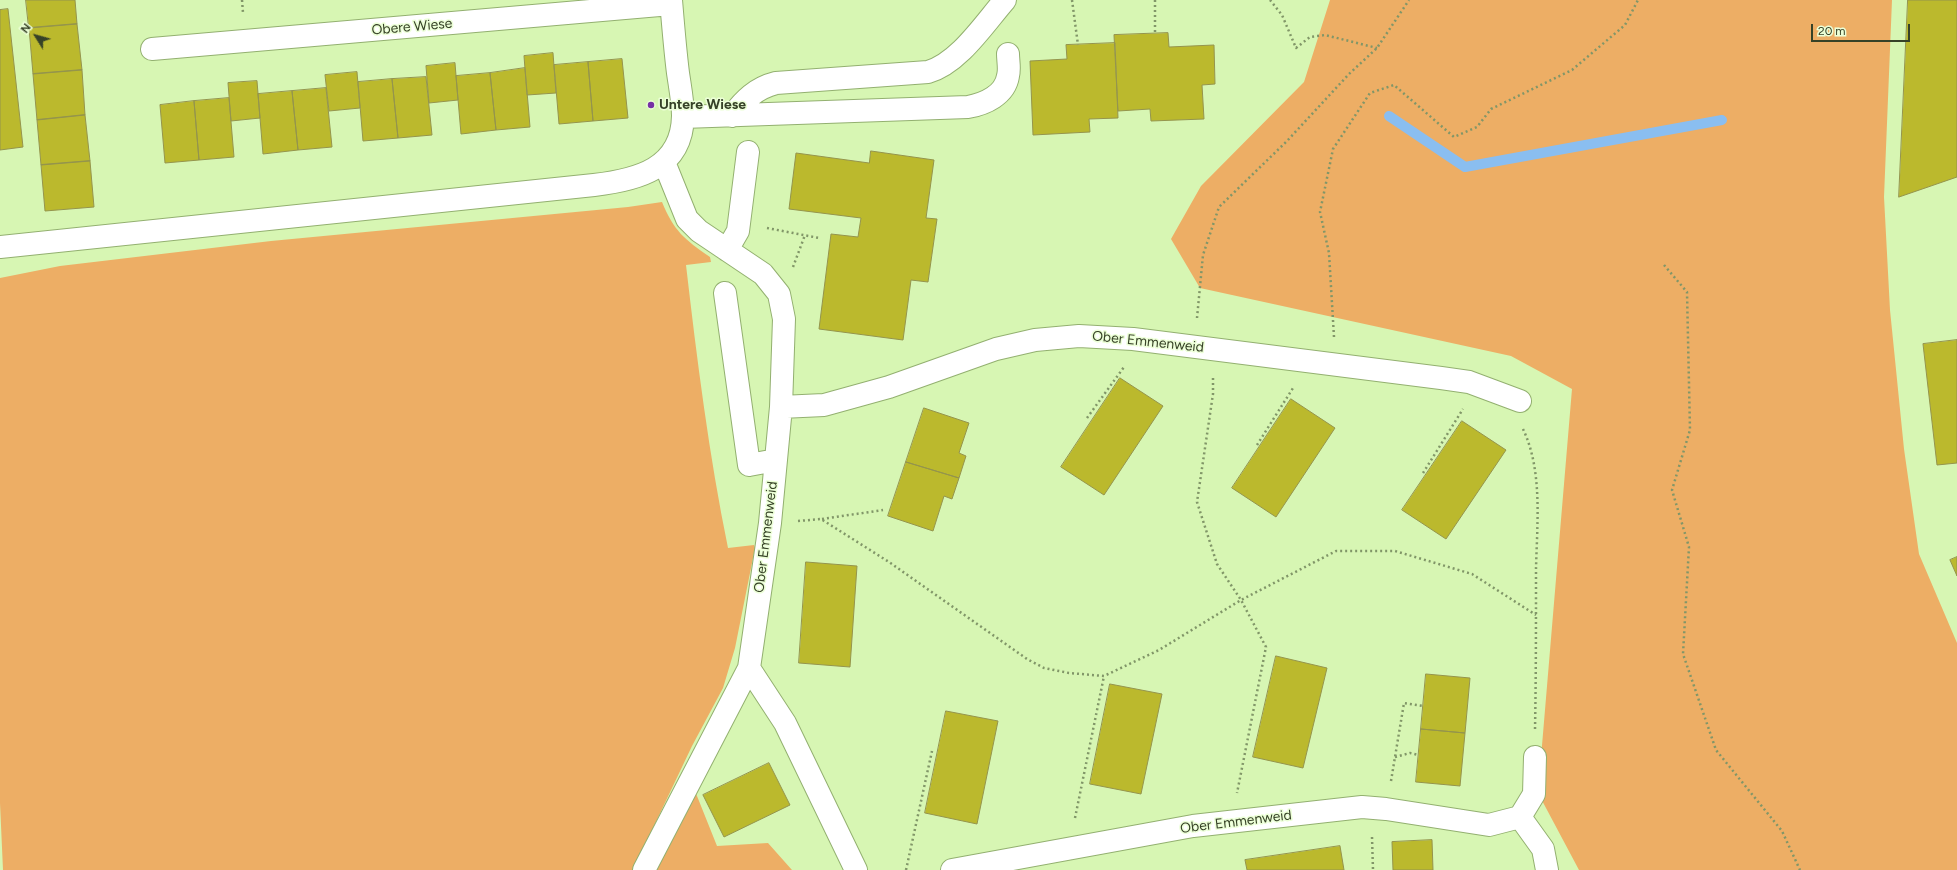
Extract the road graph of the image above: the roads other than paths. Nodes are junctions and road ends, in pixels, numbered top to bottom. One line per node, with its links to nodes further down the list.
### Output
1 (1005, 0): 6 (street)
2 (671, 2): 3 (street, Obere Wiese); 5 (street)
3 (152, 49)
4 (1008, 54): 6 (street)
5 (683, 116): 6 (street); 8 (street)
6 (732, 116)
7 (748, 152): 10 (street)
8 (664, 162): 9 (street); 10 (street, Ober Emmenweid)
9 (0, 247)
10 (727, 250): 13 (street, Ober Emmenweid)
11 (725, 293): 14 (street)
12 (1520, 401): 13 (street, Ober Emmenweid)
13 (781, 407): 14 (street, Ober Emmenweid)
14 (776, 460): 15 (street, Ober Emmenweid)
15 (749, 668): 18 (street, Ober Emmenweid); 19 (street)
16 (1535, 757): 17 (street)
17 (1520, 817): 20 (street, Ober Emmenweid); 21 (street)
18 (644, 870)
19 (856, 870)
20 (952, 870)
21 (1546, 870)

